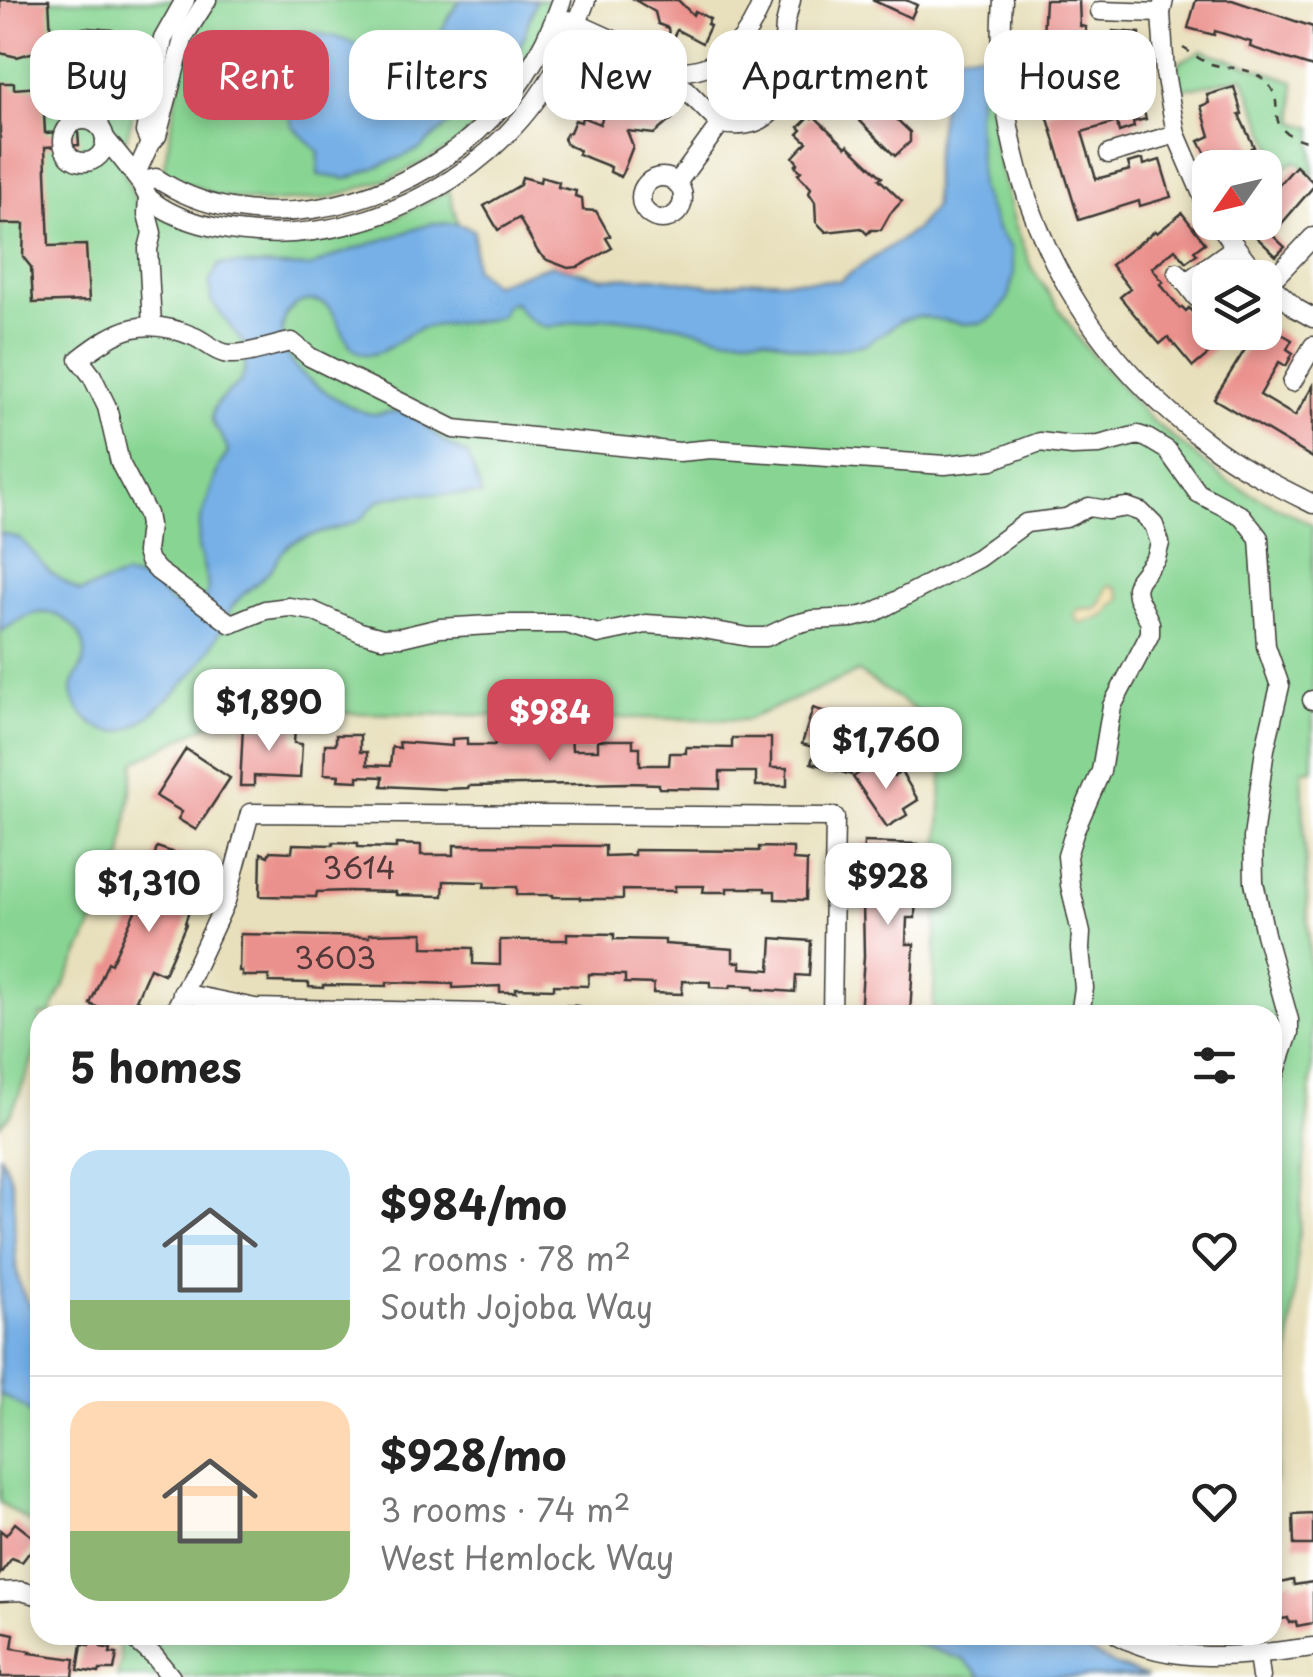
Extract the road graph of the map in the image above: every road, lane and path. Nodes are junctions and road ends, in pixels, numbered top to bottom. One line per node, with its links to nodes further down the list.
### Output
1 (185, 0): 20 (street)
2 (207, 0): 20 (street)
3 (586, 0): 11 (street)
4 (791, 0): 10 (street)
5 (1003, 0): 38 (street)
6 (1162, 6): 8 (street); 18 (street)
7 (760, 7): 10 (street); 13 (street)
8 (1100, 12)
9 (557, 15): 25 (street)
10 (784, 25): 17 (street)
11 (574, 30)
12 (1175, 44): 19 (path)
13 (687, 73)
14 (687, 84): 17 (street)
15 (543, 88): 26 (street)
16 (102, 120): 24 (street)
17 (720, 124): 23 (street)
18 (1176, 134): 21 (street); 22 (street)
19 (1313, 142)
20 (150, 143): 24 (street)
21 (1109, 154)
22 (1192, 171)
23 (677, 182)
24 (141, 185): 25 (street); 26 (street); 35 (street)
25 (201, 201): 26 (street)
26 (192, 220)
27 (1311, 230): 31 (street)
28 (1230, 240): 29 (street)
29 (1235, 247): 30 (street); 32 (street)
30 (1249, 260)
31 (1282, 262)
32 (1186, 284)
33 (1282, 295): 34 (street)
34 (1313, 318)
35 (152, 326): 43 (street); 44 (street)
36 (1313, 346): 37 (street)
37 (1292, 382)
38 (1313, 504)
39 (182, 993): 40 (street); 41 (street); 42 (street)
40 (177, 1005)
41 (240, 1005)
42 (832, 1005)
43 (1081, 1005)
44 (1282, 1055)
45 (0, 1592): 46 (street)
46 (30, 1594)
47 (141, 1645): 52 (street)
48 (158, 1645): 53 (street)
49 (1143, 1645): 51 (street)
50 (1313, 1647): 51 (street)
51 (1258, 1654): 54 (street)
52 (171, 1677)
53 (185, 1677)
54 (1261, 1677)

